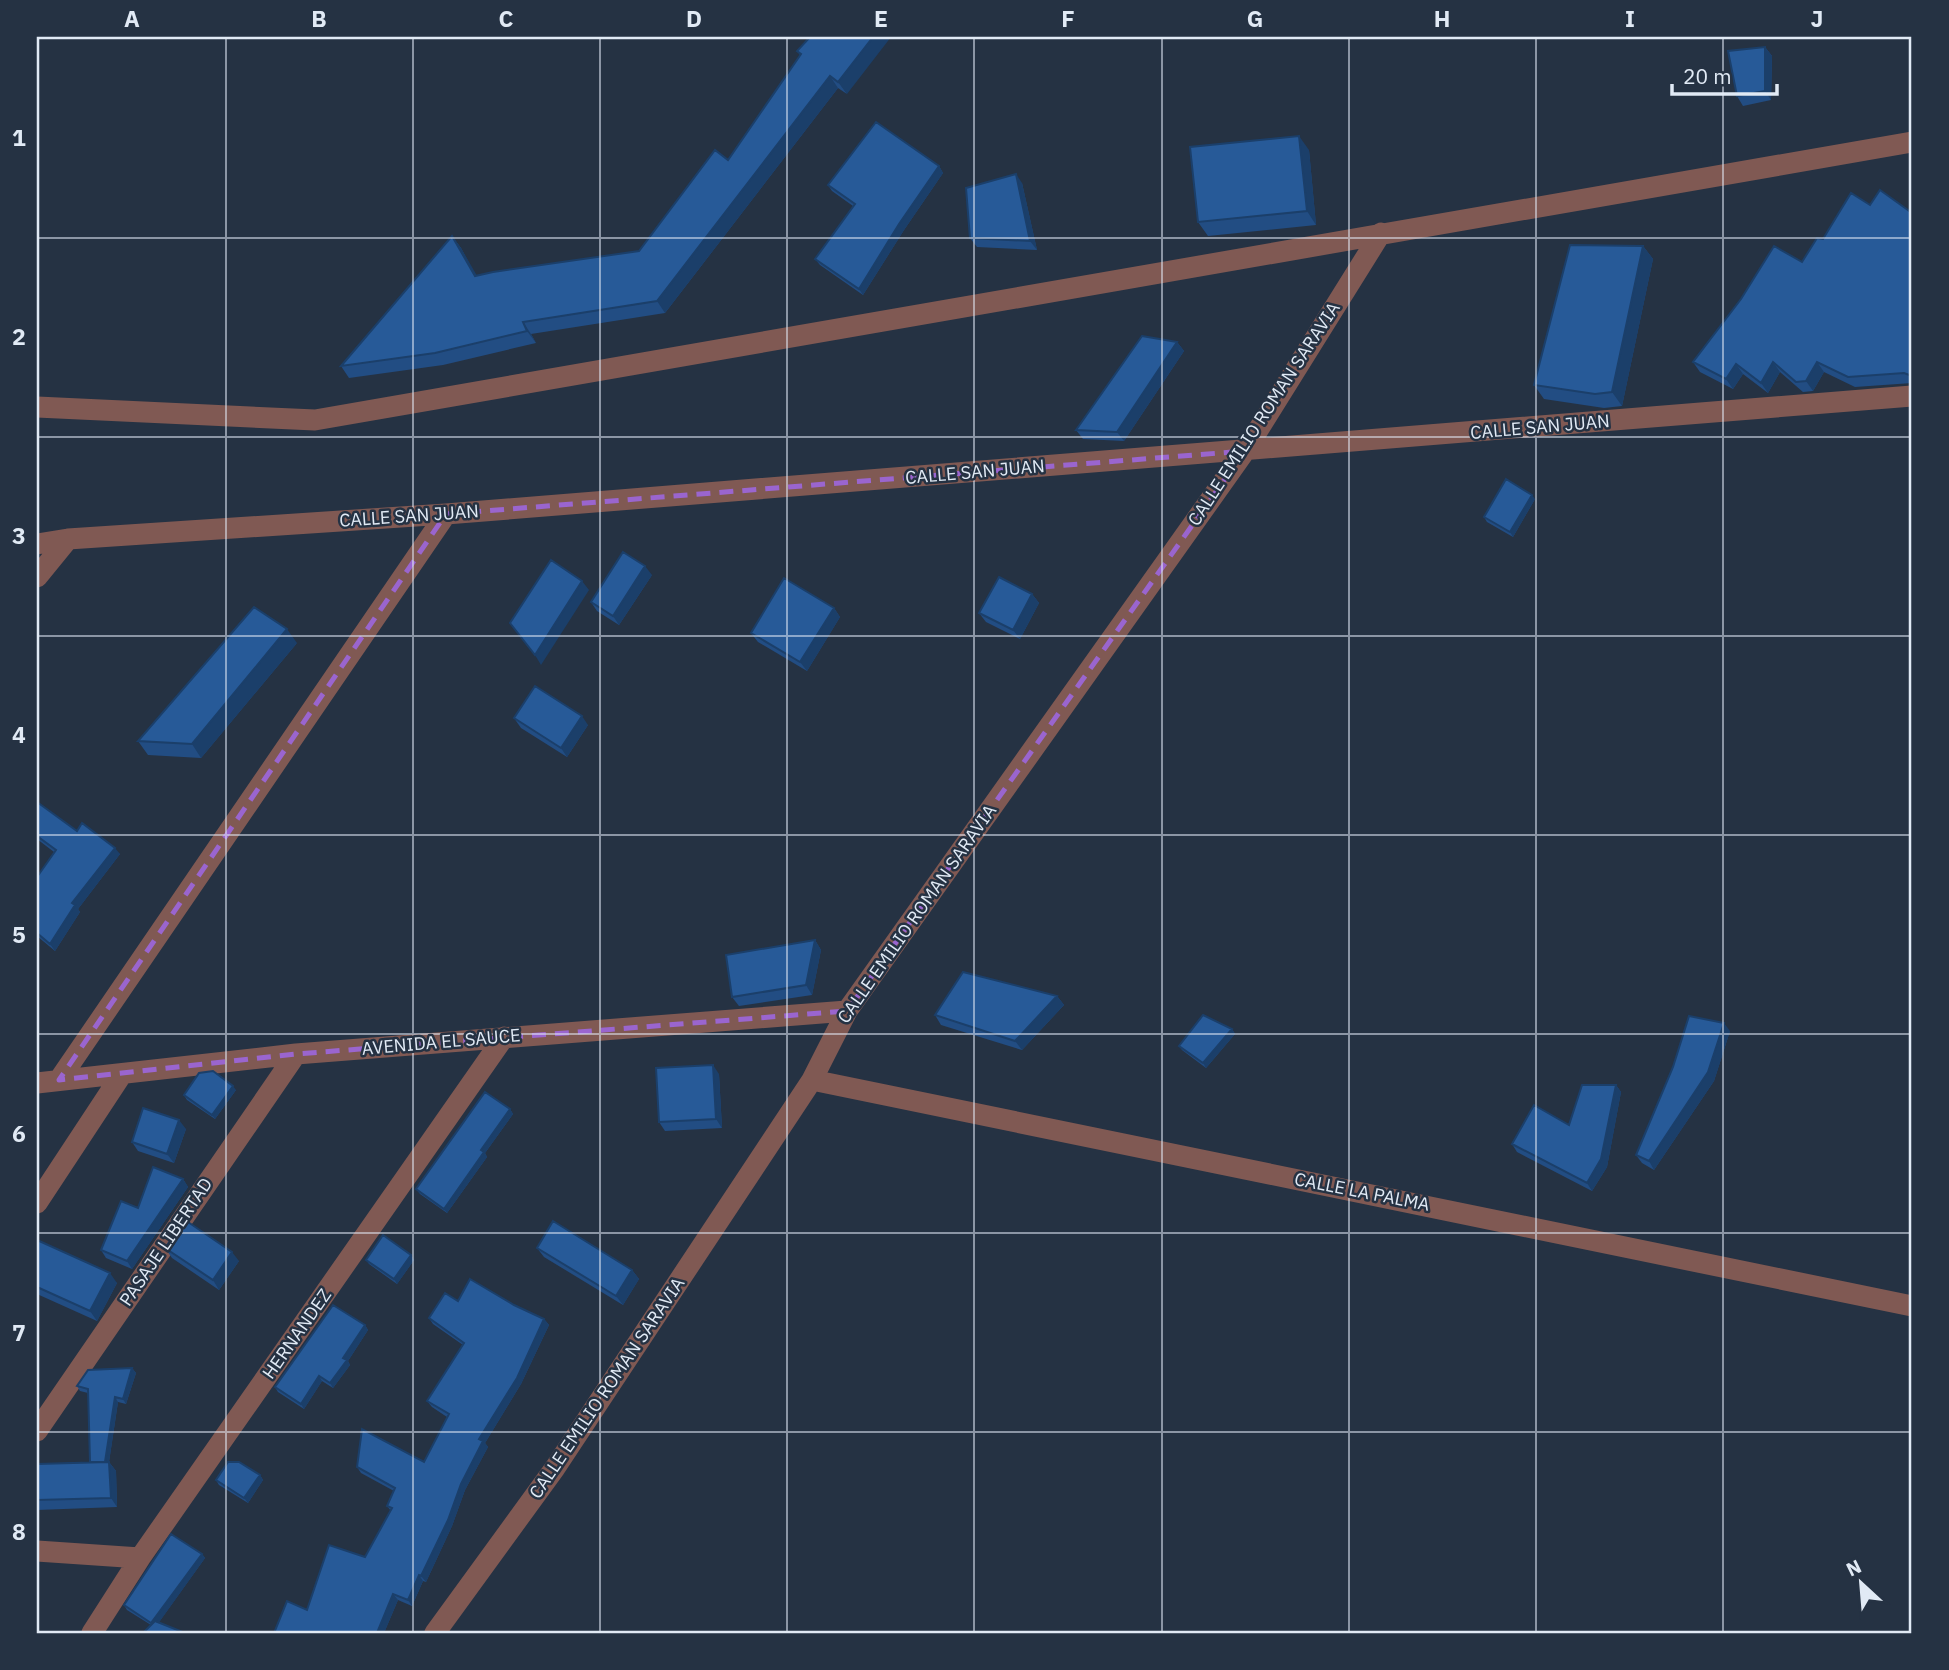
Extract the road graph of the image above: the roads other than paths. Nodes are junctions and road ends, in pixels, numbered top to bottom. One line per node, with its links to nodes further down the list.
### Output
1 (1912, 142): 2 (street)
2 (1381, 233): 4 (street); 5 (street, CALLE EMILIO ROMAN SARAVIA)
3 (1912, 396): 5 (street, CALLE SAN JUAN)
4 (37, 407)
5 (1245, 451): 6 (street, CALLE SAN JUAN); 10 (street, CALLE EMILIO ROMAN SARAVIA)
6 (446, 514): 7 (street, CALLE SAN JUAN); 14 (street)
7 (68, 539): 8 (street, CALLE SAN JUAN); 9 (street)
8 (37, 544)
9 (37, 577)
10 (846, 1011): 11 (street, AVENIDA EL SAUCE); 15 (street, CALLE EMILIO ROMAN SARAVIA)
11 (504, 1037): 12 (street, AVENIDA EL SAUCE); 21 (street, HERNANDEZ)
12 (296, 1054): 13 (street, AVENIDA EL SAUCE); 19 (street, PASAJE LIBERTAD)
13 (122, 1074): 14 (street, AVENIDA EL SAUCE); 17 (street)
14 (60, 1080): 16 (street, AVENIDA EL SAUCE)
15 (812, 1080): 18 (street, CALLE LA PALMA); 23 (street, CALLE EMILIO ROMAN SARAVIA)
16 (37, 1083)
17 (37, 1203)
18 (1912, 1306)
19 (37, 1431)
20 (37, 1551): 21 (street)
21 (140, 1559): 22 (street, HERNANDEZ)
22 (92, 1633)
23 (435, 1633)

